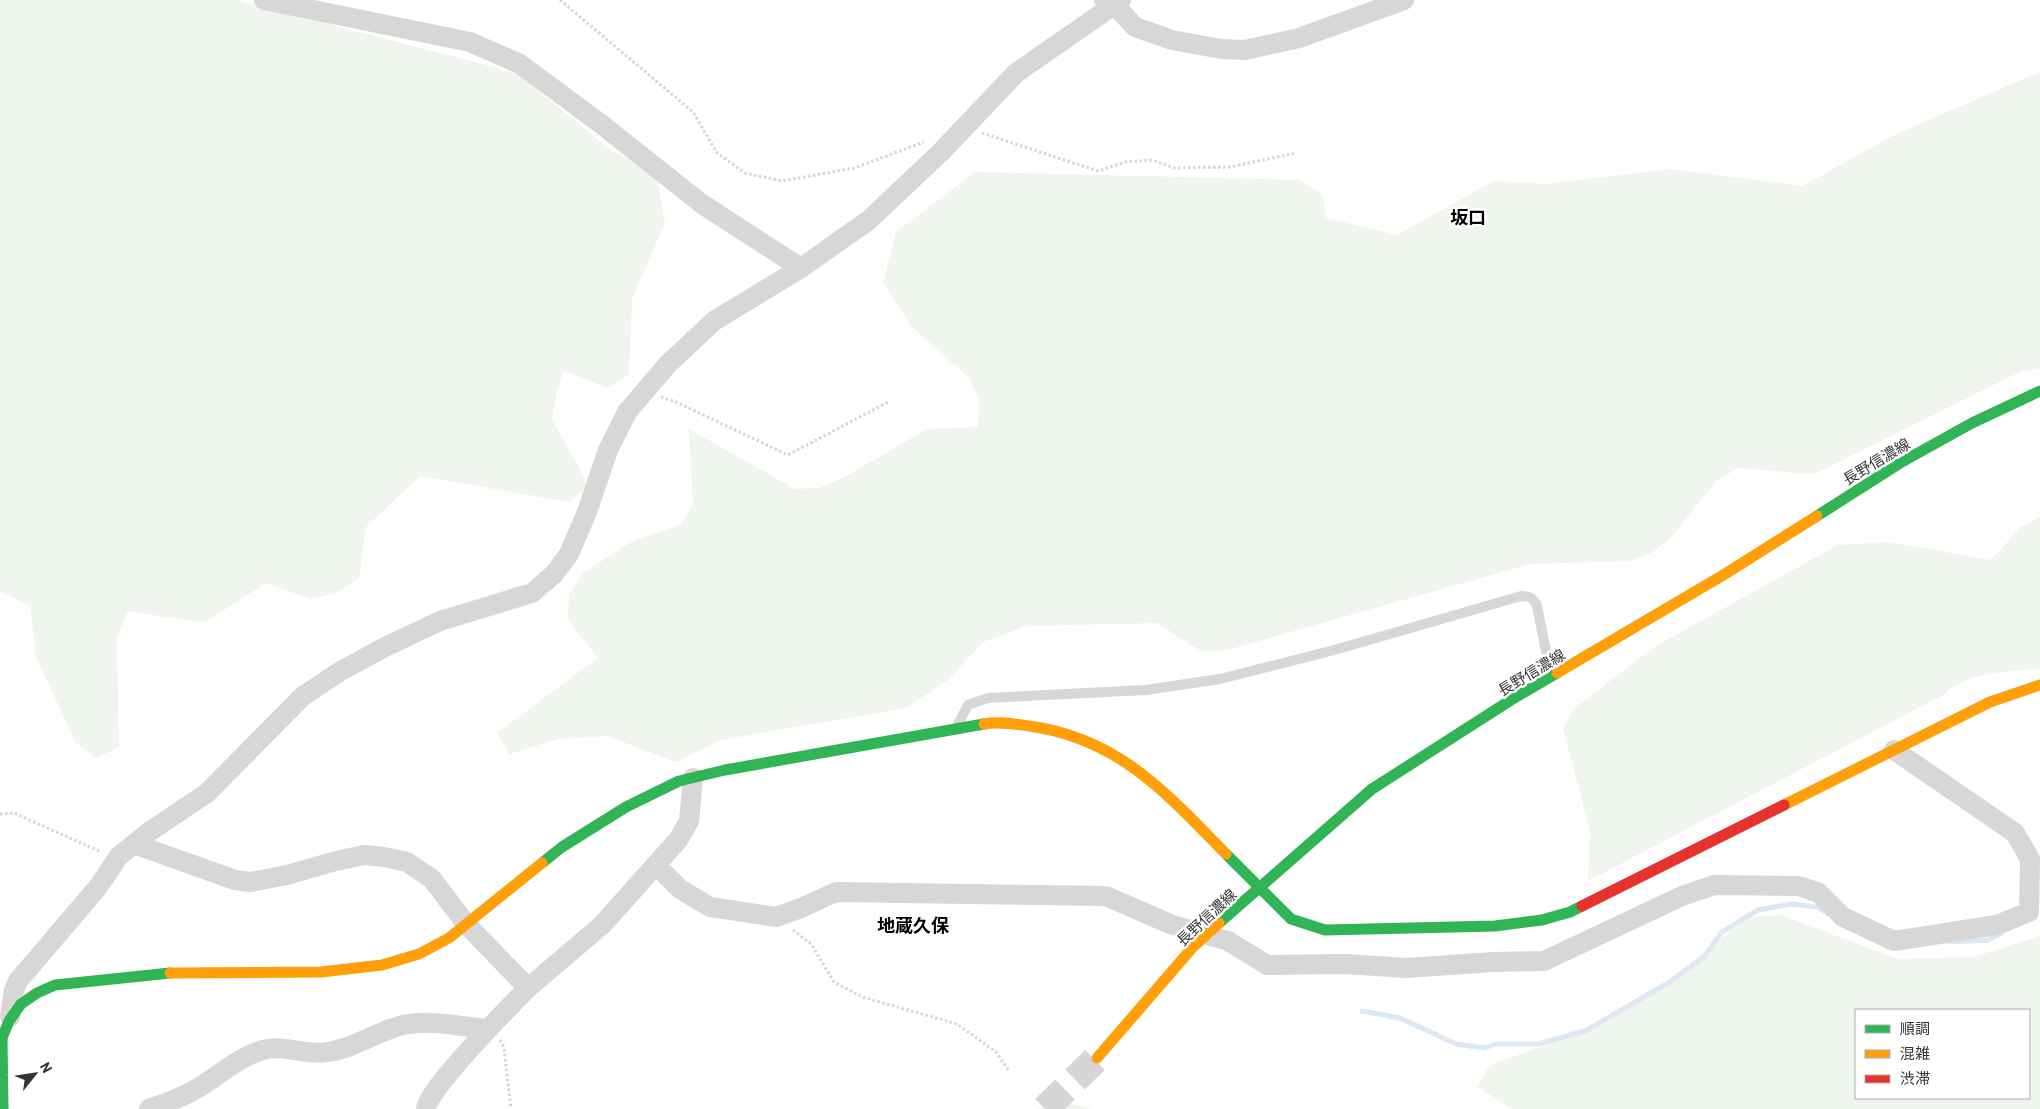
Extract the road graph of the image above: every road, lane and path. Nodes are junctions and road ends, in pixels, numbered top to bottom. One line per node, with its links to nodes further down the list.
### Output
1 (264, 0): 8 (street)
2 (560, 0): 6 (path)
3 (1404, 0): 4 (street)
4 (1113, 1): 5 (street)
5 (964, 127): 7 (path); 8 (street)
6 (927, 141)
7 (1296, 153)
8 (801, 268): 9 (street)
9 (645, 391): 11 (path); 18 (street)
10 (2040, 391): 12 (street, 長野信濃線)
11 (890, 401)
12 (1551, 677): 14 (lane); 21 (street, 長野信濃線)
13 (2040, 685): 15 (street)
14 (956, 729): 16 (street); 21 (street)
15 (1894, 750): 21 (street); 22 (street)
16 (693, 778): 20 (street); 24 (street)
17 (0, 814): 19 (path)
18 (134, 844): 19 (street); 24 (street)
19 (117, 859): 26 (street)
20 (656, 865): 23 (street); 25 (street)
21 (1260, 887): 28 (street, 長野信濃線, bridge)
22 (2035, 911): 23 (street)
23 (776, 917): 29 (path)
24 (466, 924): 25 (street); 26 (street)
25 (528, 988): 27 (street)
26 (9, 1021): 30 (street)
27 (489, 1026): 31 (street); 32 (street); 33 (path)
28 (1097, 1058)
29 (1009, 1071)
30 (3, 1109)
31 (148, 1109)
32 (426, 1109)
33 (511, 1109)

